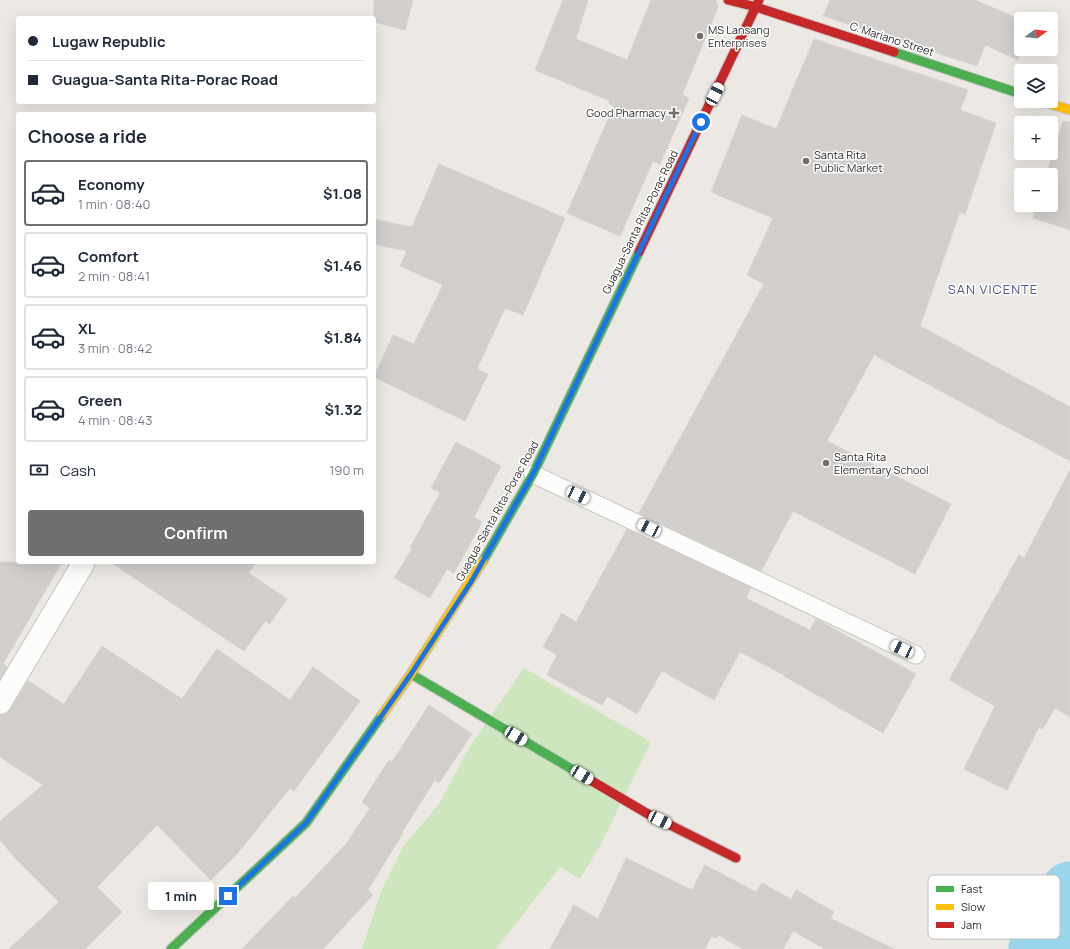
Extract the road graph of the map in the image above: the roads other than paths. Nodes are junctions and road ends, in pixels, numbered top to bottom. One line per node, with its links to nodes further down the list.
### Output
1 (728, 0): 2 (main road, C. Mariano Street)
2 (757, 4): 3 (main road, C. Mariano Street); 6 (main road, Guagua-Santa Rita-Porac Road)
3 (1014, 92)
4 (1058, 106): 5 (main road)
5 (1070, 110)
6 (533, 474): 8 (lane); 9 (main road, Guagua-Santa Rita-Porac Road)
7 (83, 564): 10 (street)
8 (916, 655)
9 (411, 674): 11 (main road); 12 (main road, Guagua-Santa Rita-Porac Road)
10 (0, 703)
11 (736, 858)
12 (172, 949)

